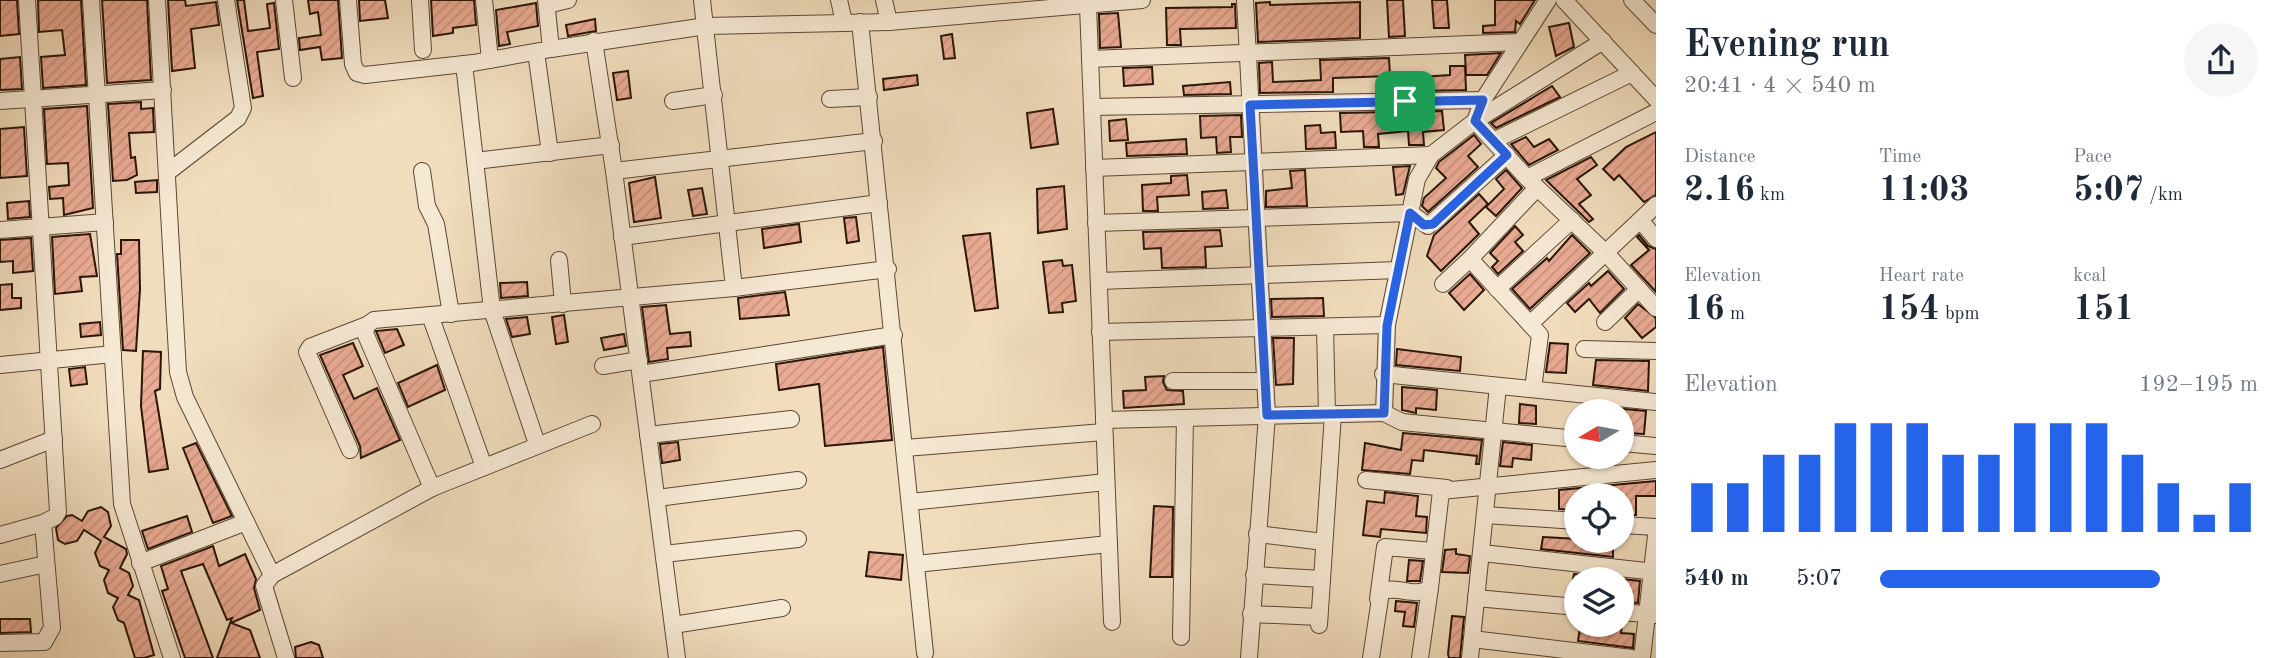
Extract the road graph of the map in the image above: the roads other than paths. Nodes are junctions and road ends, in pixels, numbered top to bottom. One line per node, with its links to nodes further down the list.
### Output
1 (27, 0): 39 (street)
2 (91, 0): 36 (street)
3 (157, 0): 35 (street)
4 (226, 0): 61 (street)
5 (285, 0): 34 (street)
6 (348, 0): 32 (street)
7 (419, 0): 27 (street)
8 (484, 0): 31 (street)
9 (568, 0): 18 (street)
10 (702, 0): 23 (street)
11 (839, 0): 20 (street)
12 (884, 0): 21 (street)
13 (1142, 0): 19 (street)
14 (1245, 0): 29 (street)
15 (1548, 0): 26 (street)
16 (1564, 0): 25 (street)
17 (1632, 0): 22 (street)
18 (547, 2): 28 (street)
19 (1088, 6): 21 (street); 30 (street)
20 (852, 22): 21 (street); 23 (street); 38 (street)
21 (889, 22)
22 (1656, 25)
23 (706, 26): 24 (street); 37 (street)
24 (594, 41): 28 (street); 51 (street)
25 (1603, 41): 33 (street); 48 (street)
26 (1520, 42): 29 (street); 42 (street)
27 (424, 50)
28 (543, 50): 31 (street); 52 (street)
29 (1248, 54): 30 (street); 45 (street)
30 (1090, 58): 46 (street)
31 (490, 60): 32 (street)
32 (464, 64): 56 (street)
33 (1632, 72): 41 (street); 49 (street)
34 (293, 78)
35 (163, 90): 36 (street); 61 (street)
36 (97, 94): 39 (street); 69 (street)
37 (714, 95): 44 (street); 55 (street)
38 (869, 97): 40 (street); 50 (street)
39 (33, 98): 43 (street); 72 (street)
40 (830, 99)
41 (1656, 99)
42 (1483, 100): 45 (street); 48 (street)
43 (0, 101)
44 (673, 101)
45 (1250, 105): 46 (street); 57 (street)
46 (1092, 107): 58 (street)
47 (1656, 112): 62 (street)
48 (1475, 121): 49 (street); 53 (street)
49 (1495, 140): 54 (street)
50 (874, 141): 55 (street); 63 (street)
51 (611, 145): 52 (street); 60 (street)
52 (550, 153): 56 (street)
53 (1431, 155): 57 (street); 65 (street)
54 (1507, 155): 62 (street); 65 (street)
55 (721, 158): 60 (street); 71 (street)
56 (475, 161): 90 (street)
57 (1253, 162): 58 (street); 66 (street)
58 (1094, 168): 70 (street)
59 (422, 171): 91 (street)
60 (614, 171): 74 (street)
61 (168, 172): 144 (street)
62 (1532, 183): 67 (street); 77 (street)
63 (879, 203): 71 (street); 79 (street)
64 (1656, 205): 68 (street)
65 (1410, 213): 66 (street); 80 (street)
66 (1256, 218): 70 (street); 81 (street)
67 (1572, 220): 76 (street); 85 (street)
68 (1641, 221): 75 (street); 76 (street)
69 (105, 222): 72 (street); 103 (street)
70 (1096, 223): 82 (street)
71 (728, 224): 74 (street); 84 (street)
72 (41, 227): 73 (street); 104 (street)
73 (0, 230)
74 (622, 237): 87 (street)
75 (1656, 239)
76 (1606, 253): 86 (street); 94 (street)
77 (1469, 259): 83 (street); 85 (street)
78 (559, 260): 88 (street)
79 (887, 269): 84 (street); 100 (street)
80 (1398, 270): 81 (street); 96 (street)
81 (1259, 275): 82 (street); 98 (street)
82 (1099, 281): 99 (street)
83 (1443, 284)
84 (734, 288): 87 (street)
85 (1497, 289): 94 (street)
86 (1639, 289): 89 (street); 93 (street)
87 (631, 298): 88 (street); 107 (street)
88 (563, 304): 90 (street)
89 (1656, 308)
90 (492, 310): 91 (street); 125 (street)
91 (451, 314): 92 (street)
92 (430, 316): 95 (street); 131 (street)
93 (1605, 322)
94 (1530, 324): 112 (street)
95 (367, 325): 129 (street); 137 (street)
96 (1387, 326): 97 (street); 108 (street)
97 (1325, 327): 98 (street); 115 (street)
98 (1261, 328): 99 (street); 109 (street)
99 (1100, 332): 120 (street)
100 (894, 335): 107 (street); 128 (street)
101 (1584, 349): 102 (street)
102 (1656, 351)
103 (113, 354): 104 (street); 157 (street)
104 (49, 359): 105 (street); 124 (street)
105 (0, 365)
106 (603, 366): 107 (street)
107 (640, 367): 122 (street)
108 (1384, 374): 111 (street); 114 (street)
109 (1265, 381): 110 (street); 116 (street)
110 (1173, 382)
111 (1498, 386): 112 (street); 121 (street)
112 (1533, 389): 113 (street)
113 (1656, 402)
114 (1384, 413): 115 (street); 121 (street)
115 (1330, 414): 116 (street); 151 (street)
116 (1267, 415): 117 (street); 147 (street)
117 (1185, 418): 120 (street); 175 (street)
118 (791, 419): 122 (street)
119 (592, 424): 125 (street)
120 (1104, 426): 128 (street); 135 (street)
121 (1493, 431): 123 (street); 136 (street)
122 (648, 435): 139 (street)
123 (1564, 438)
124 (54, 439): 130 (street); 143 (street)
125 (537, 444): 131 (street)
126 (1634, 444): 127 (street)
127 (1656, 446)
128 (905, 448): 140 (street)
129 (350, 450)
130 (0, 460)
131 (484, 467): 137 (street)
132 (1656, 470): 136 (street)
133 (798, 480): 139 (street)
134 (1366, 480): 138 (street)
135 (1106, 482): 140 (street); 152 (street)
136 (1488, 487): 138 (street); 141 (street)
137 (432, 488): 160 (street)
138 (1447, 488): 153 (street)
139 (657, 498): 155 (street)
140 (910, 502): 158 (street)
141 (1485, 515): 142 (street); 154 (street)
142 (1564, 520)
143 (43, 523): 148 (street); 159 (street)
144 (246, 523): 157 (street); 160 (street)
145 (1634, 526): 146 (street)
146 (1656, 527)
147 (1257, 534): 151 (street); 163 (street)
148 (0, 535)
149 (1656, 536): 161 (street)
150 (798, 539): 155 (street)
151 (1324, 542): 164 (street)
152 (1109, 544): 158 (street); 173 (street)
153 (1433, 551): 165 (street); 167 (street)
154 (1482, 553): 161 (street); 166 (street)
155 (664, 554): 174 (street)
156 (0, 562): 162 (street)
157 (139, 563): 180 (street)
158 (916, 564): 178 (street)
159 (46, 565): 162 (street); 177 (street)
160 (284, 568): 181 (street)
161 (1653, 572): 172 (street)
162 (0, 574)
163 (1254, 575): 164 (street); 171 (street)
164 (1322, 579): 171 (street)
165 (1430, 588): 167 (street); 184 (street)
166 (1476, 598): 168 (street); 176 (street)
167 (1378, 599): 183 (street)
168 (1564, 606)
169 (782, 608): 174 (street)
170 (1634, 613): 172 (street)
171 (1251, 614): 182 (street)
172 (1652, 615): 187 (street)
173 (1112, 622)
174 (673, 625): 179 (street)
175 (1181, 637)
176 (1472, 639): 185 (street); 186 (street)
177 (0, 643)
178 (930, 655)
179 (672, 657)
180 (172, 658)
181 (286, 658)
182 (1250, 658)
183 (1371, 658)
184 (1420, 658)
185 (1470, 658)
186 (1632, 658)
187 (1642, 658)

